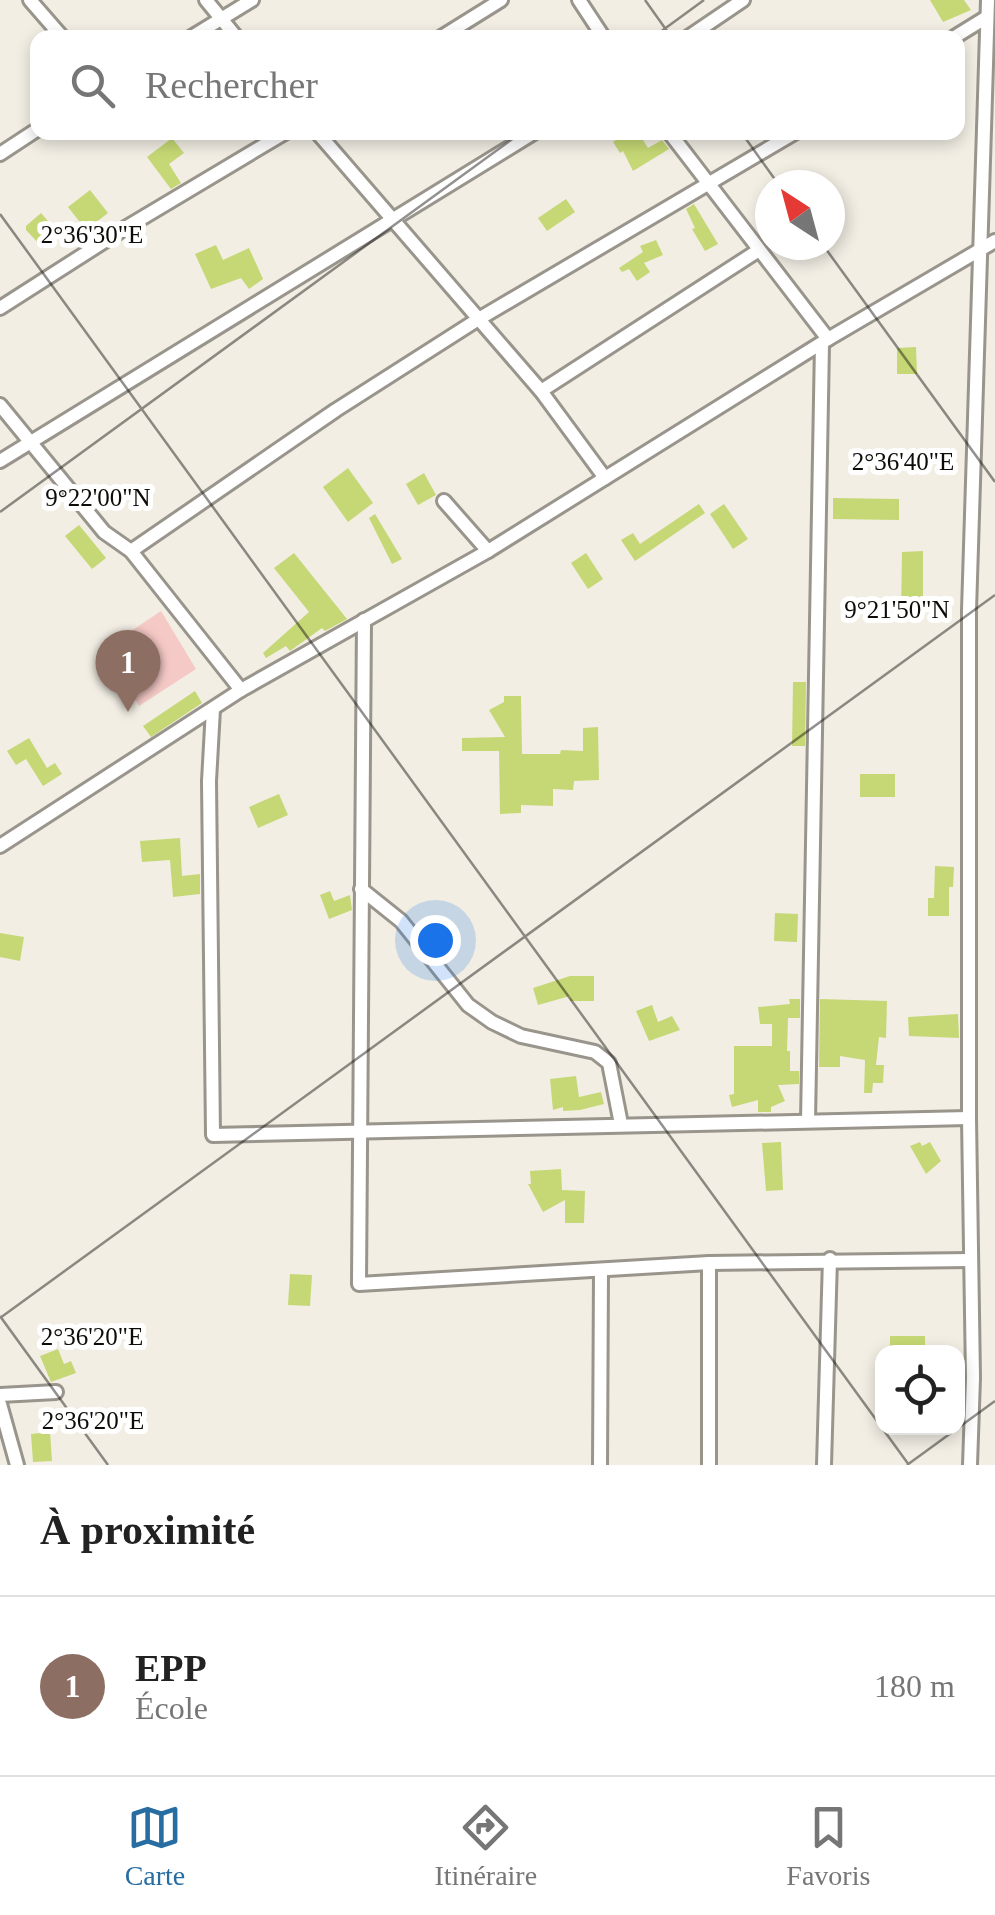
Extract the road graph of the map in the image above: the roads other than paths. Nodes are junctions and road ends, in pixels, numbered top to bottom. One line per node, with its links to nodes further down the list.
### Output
1 (30, 0): 10 (street)
2 (206, 0): 9 (street)
3 (252, 0): 9 (street)
4 (501, 0): 13 (street)
5 (578, 0): 14 (street)
6 (742, 0): 15 (street)
7 (988, 0): 8 (street)
8 (987, 17): 16 (street); 28 (street)
9 (222, 20): 11 (street); 12 (street)
10 (56, 30)
11 (204, 30)
12 (230, 30)
13 (453, 30)
14 (599, 30)
15 (699, 30)
16 (965, 31)
17 (30, 134): 23 (street)
18 (273, 140): 31 (street)
19 (324, 140): 25 (street)
20 (522, 140): 25 (street)
21 (675, 140): 24 (street)
22 (783, 140): 24 (street)
23 (0, 154)
24 (708, 186): 27 (street); 32 (street)
25 (392, 217): 32 (street); 36 (street)
26 (995, 241): 28 (street)
27 (755, 246)
28 (978, 250): 33 (street); 47 (street)
29 (755, 252): 34 (street)
30 (765, 260): 33 (street)
31 (0, 308)
32 (477, 320): 34 (street); 40 (street)
33 (825, 342): 38 (street); 48 (street)
34 (541, 391): 38 (street)
35 (0, 405): 36 (street)
36 (28, 441): 37 (street); 40 (street)
37 (0, 461)
38 (604, 478): 41 (street)
39 (444, 500): 41 (street)
40 (131, 551): 43 (street)
41 (488, 551): 42 (street)
42 (364, 620): 43 (street); 46 (street)
43 (241, 690): 44 (street)
44 (213, 709): 45 (street); 50 (street)
45 (0, 846)
46 (362, 889): 49 (street); 50 (street)
47 (968, 1118): 48 (street); 52 (street)
48 (808, 1121): 49 (street)
49 (621, 1124): 50 (street)
50 (358, 1132): 54 (street)
51 (830, 1259): 52 (street); 53 (street); 61 (street)
52 (971, 1260): 62 (street)
53 (708, 1263): 54 (street); 60 (street)
54 (601, 1271): 59 (street)
55 (56, 1392): 56 (street)
56 (0, 1395)
57 (0, 1404): 58 (street)
58 (17, 1465)
59 (600, 1465)
60 (709, 1465)
61 (824, 1465)
62 (970, 1465)

